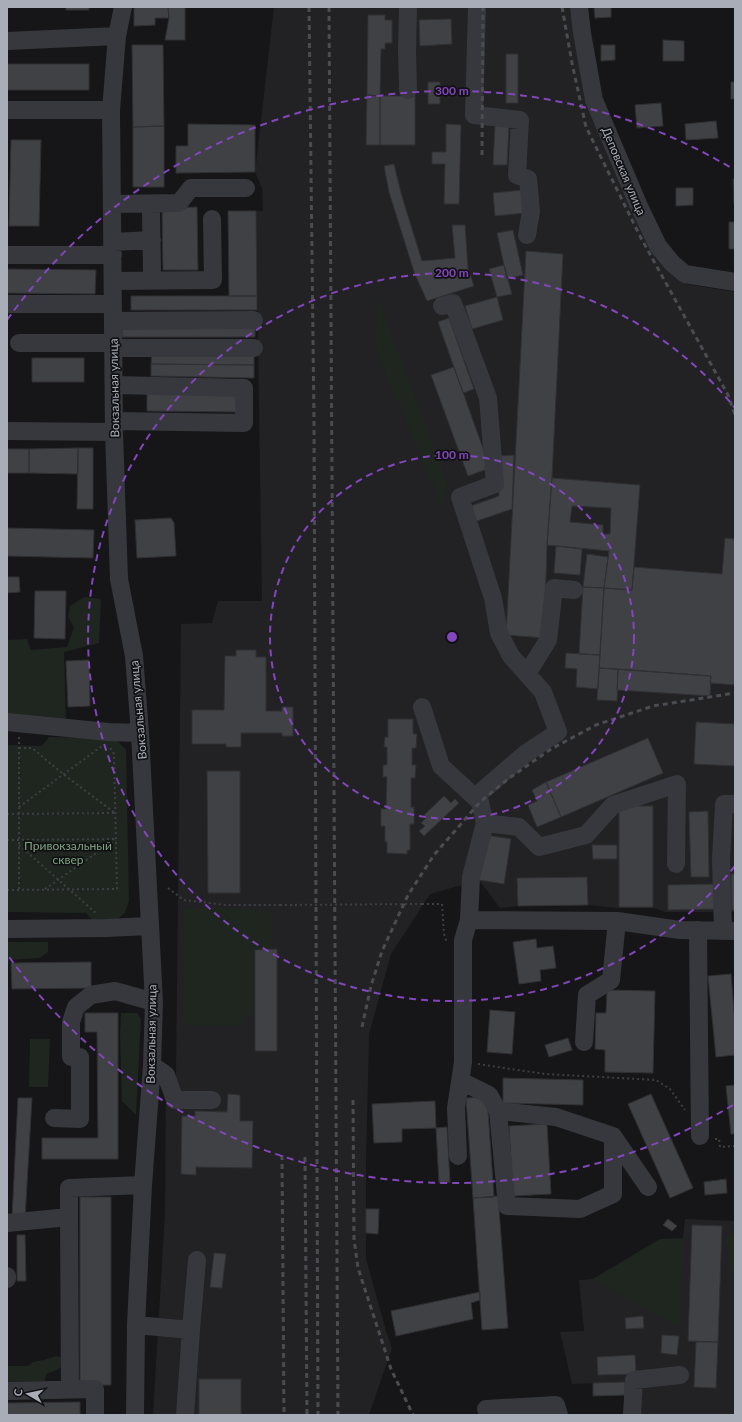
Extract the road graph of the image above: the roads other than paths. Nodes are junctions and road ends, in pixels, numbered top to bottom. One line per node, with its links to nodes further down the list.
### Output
1 (123, 7): 5 (street, Вокзальная улица)
2 (408, 7): 7 (street)
3 (477, 7): 14 (street)
4 (579, 7): 20 (street, Деповская улица)
5 (117, 36): 6 (street); 9 (street, Вокзальная улица)
6 (7, 41)
7 (408, 90)
8 (7, 110): 9 (street)
9 (111, 110): 11 (street, Вокзальная улица)
10 (246, 188): 11 (street)
11 (112, 204): 16 (street, Вокзальная улица)
12 (151, 213): 15 (street)
13 (212, 219): 19 (street)
14 (527, 234)
15 (152, 240): 16 (street); 18 (street)
16 (113, 248): 17 (street); 19 (street, Вокзальная улица)
17 (7, 255)
18 (152, 270)
19 (113, 281): 23 (street, Вокзальная улица)
20 (735, 282)
21 (7, 304): 23 (street)
22 (442, 306): 32 (street)
23 (113, 312): 24 (street); 26 (street, Вокзальная улица)
24 (254, 320)
25 (19, 343): 26 (street)
26 (113, 346): 27 (street); 28 (street, Вокзальная улица)
27 (254, 348)
28 (114, 385): 29 (street, Вокзальная улица); 29 (street)
29 (114, 426): 30 (street); 35 (street, Вокзальная улица)
30 (7, 431)
31 (574, 590): 32 (street)
32 (527, 674): 36 (street)
33 (422, 707): 36 (street)
34 (13, 722): 35 (street)
35 (140, 733): 42 (street, Вокзальная улица)
36 (475, 797): 38 (street)
37 (735, 804): 45 (street)
38 (485, 823): 39 (street); 40 (street)
39 (676, 864)
40 (469, 920): 41 (street); 49 (street)
41 (617, 921): 44 (street); 47 (street)
42 (149, 926): 43 (street); 46 (street, Вокзальная улица)
43 (7, 929)
44 (698, 930): 45 (street); 54 (street)
45 (729, 930)
46 (154, 1002): 48 (street, Вокзальная улица); 52 (street)
47 (584, 1042)
48 (152, 1065): 50 (street); 56 (street, Вокзальная улица)
49 (461, 1081): 51 (street); 55 (street)
50 (212, 1100)
51 (498, 1111): 53 (street); 53 (street)
52 (54, 1118)
53 (613, 1136): 57 (street)
54 (700, 1136)
55 (458, 1156)
56 (143, 1185): 58 (street); 63 (street, Вокзальная улица)
57 (648, 1188)
58 (69, 1217): 59 (street); 66 (street)
59 (7, 1223)
60 (196, 1260): 64 (street)
61 (7, 1276): 62 (street)
62 (7, 1279)
63 (136, 1325): 64 (street); 70 (street, Вокзальная улица)
64 (191, 1330): 71 (street)
65 (680, 1375): 73 (street)
66 (70, 1390): 67 (street); 69 (street)
67 (7, 1391)
68 (486, 1409): 72 (street)
69 (95, 1415)
70 (134, 1415)
71 (185, 1415)
72 (559, 1415)
73 (632, 1415)

